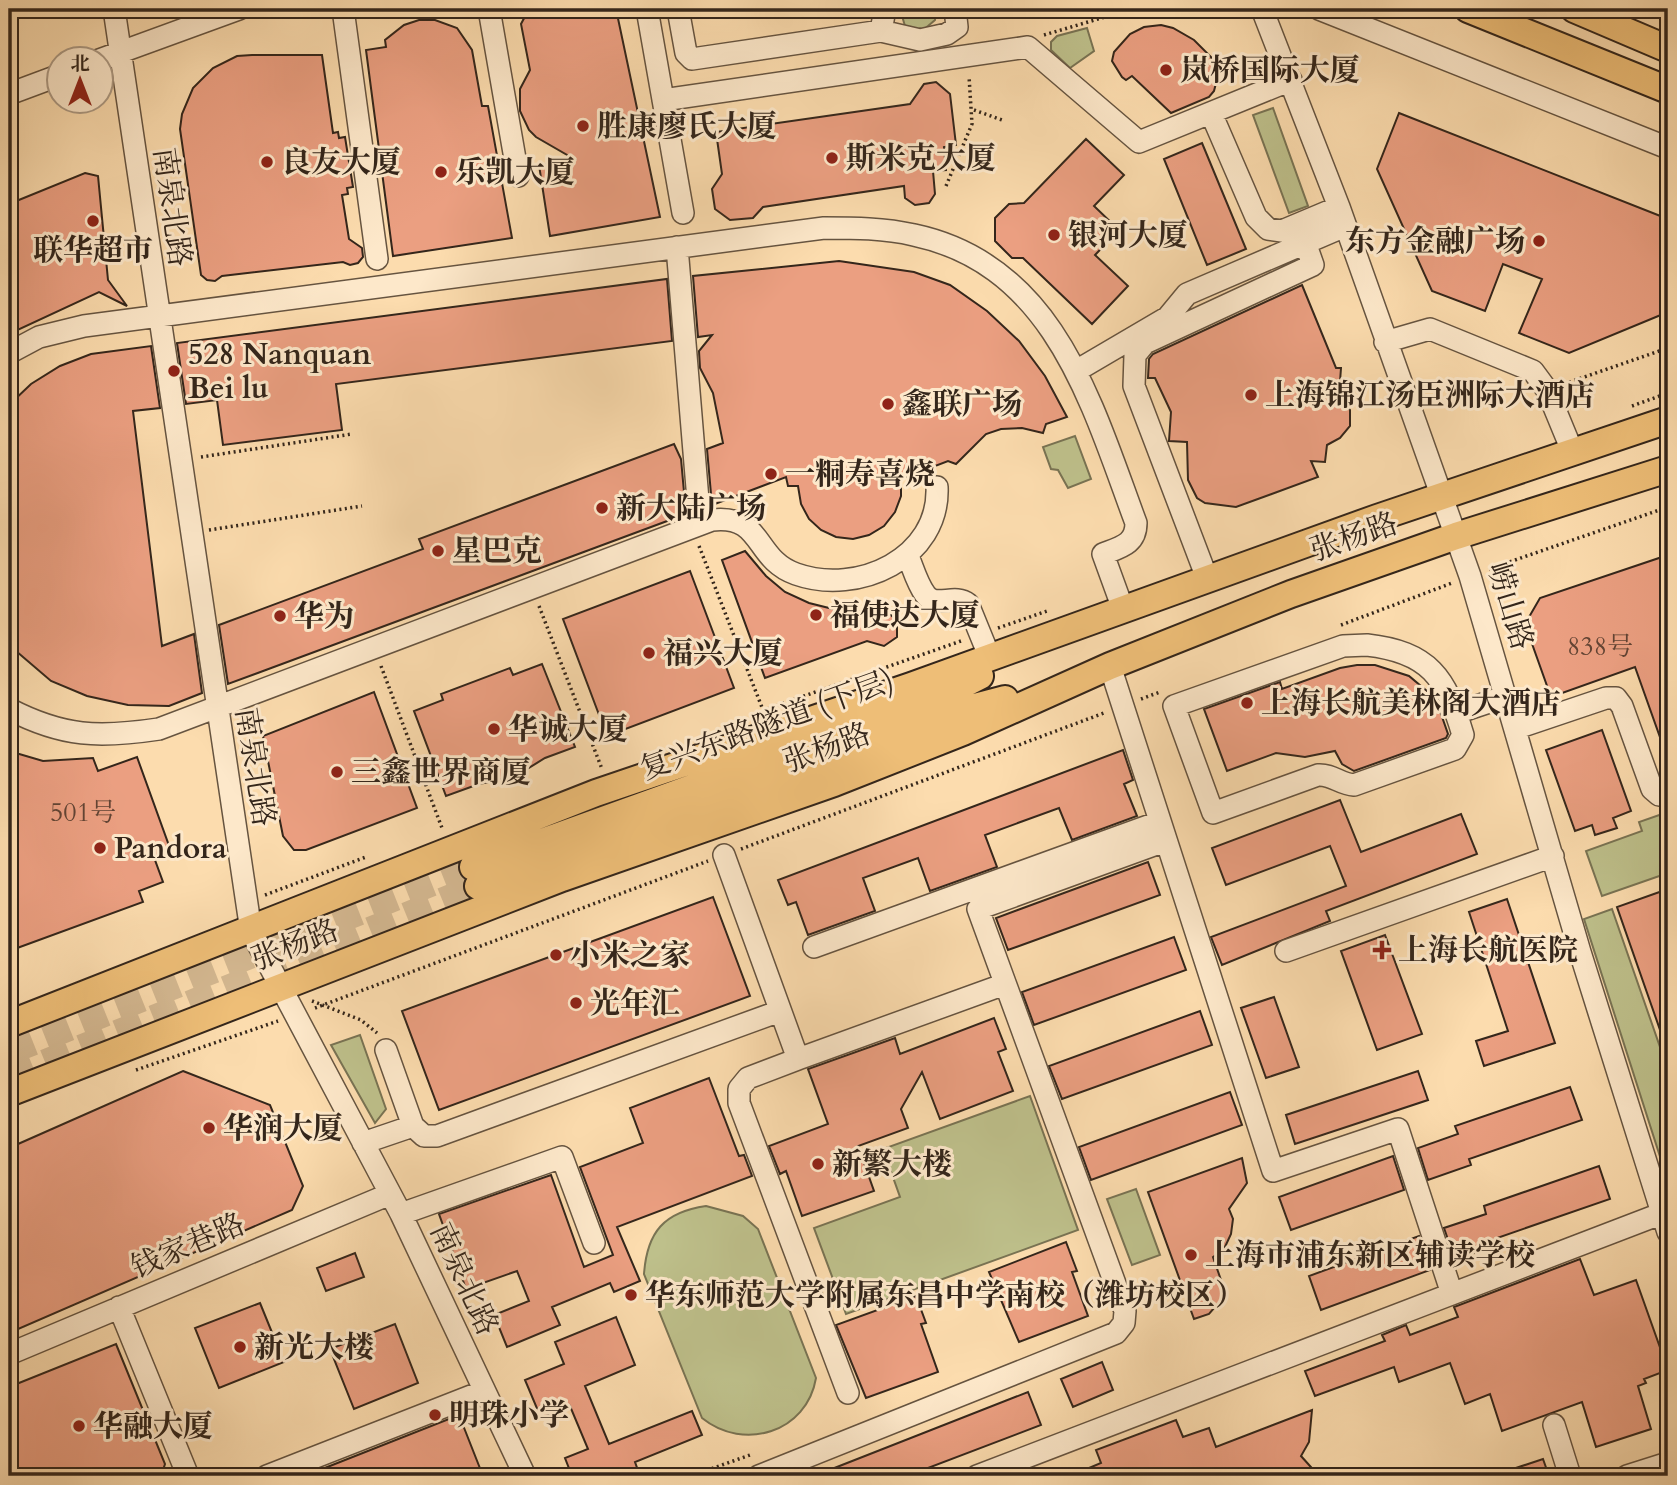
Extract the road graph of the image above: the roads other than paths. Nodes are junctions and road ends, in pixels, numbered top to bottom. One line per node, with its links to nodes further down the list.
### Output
1 (114, 9): 14 (street, 南泉北路)
2 (239, 9): 16 (street)
3 (343, 9): 30 (street)
4 (489, 9): 25 (street)
5 (647, 9): 22 (street)
6 (678, 9): 13 (street)
7 (885, 9): 13 (street)
8 (955, 9): 13 (street)
9 (1262, 9): 18 (street, 崂山路)
10 (1319, 9): 24 (street)
11 (1468, 9): 19 (main road)
12 (1574, 9): 15 (main road)
13 (881, 31)
14 (110, 46)
15 (1668, 49)
16 (116, 53)
17 (46, 80): 21 (street)
18 (1291, 80): 23 (street); 27 (street, 崂山路)
19 (1668, 90)
20 (116, 93): 31 (street, 南泉北路)
21 (9, 94)
22 (663, 100): 23 (street); 26 (street)
23 (1211, 113): 27 (street)
24 (1668, 148)
25 (518, 176)
26 (682, 213)
27 (1342, 216): 28 (street); 32 (street, 崂山路)
28 (1305, 242): 34 (street); 43 (street)
29 (677, 247): 31 (street); 34 (street); 40 (street)
30 (377, 259)
31 (158, 315): 33 (street); 49 (street, 南泉北路)
32 (1385, 342): 36 (street); 39 (street, 崂山路)
33 (9, 353)
34 (1076, 371): 44 (street)
35 (1668, 420): 36 (main road, 张杨路)
36 (1573, 453): 39 (main road, 张杨路)
37 (1668, 469): 41 (main road, 张杨路)
38 (937, 487): 42 (street)
39 (1441, 497): 41 (street, 崂山路); 43 (main road, 张杨路)
40 (696, 526): 42 (street); 49 (street)
41 (1456, 536): 47 (main road, 张杨路); 48 (street, 崂山路)
42 (908, 556): 46 (street)
43 (1207, 578): 44 (main road, 张杨路)
44 (1123, 610): 45 (main road, 张杨路)
45 (1075, 627): 46 (main road, 张杨路); 47 (main road, 复兴东路隧道 (下层))
46 (990, 658): 57 (main road, 张杨路)
47 (1099, 671): 54 (street); 61 (main road, 张杨路)
48 (1507, 696): 51 (street); 52 (street, 崂山路)
49 (216, 708): 50 (street); 57 (street, 南泉北路)
50 (9, 709)
51 (1456, 713): 51 (street)
52 (1517, 728): 53 (street); 56 (street, 崂山路)
53 (1668, 794)
54 (1162, 831): 58 (street); 60 (street); 73 (street)
55 (724, 855): 62 (street)
56 (1553, 856): 59 (street); 71 (street, 崂山路)
57 (251, 930): 61 (street, 南泉北路); 63 (main road, 张杨路)
58 (814, 947)
59 (1286, 951)
60 (1005, 984): 65 (street); 83 (street)
61 (279, 986): 66 (main road, 张杨路); 68 (street, 南泉北路)
62 (780, 1012): 65 (street); 67 (street)
63 (9, 1024)
64 (386, 1050): 67 (street)
65 (798, 1059): 77 (street)
66 (9, 1093)
67 (413, 1126): 68 (street)
68 (363, 1143): 69 (street, 南泉北路)
69 (390, 1194): 70 (street, 南泉北路); 74 (street, 钱家巷路)
70 (401, 1214): 72 (street); 76 (street, 南泉北路)
71 (1666, 1219): 73 (street)
72 (594, 1243)
73 (1452, 1294): 84 (street)
74 (119, 1307): 75 (street, 钱家巷路); 80 (street)
75 (9, 1353)
76 (484, 1391): 81 (street); 82 (street, 南泉北路)
77 (848, 1393)
78 (1554, 1425): 85 (street)
79 (1668, 1463): 86 (street)
80 (188, 1476)
81 (267, 1476)
82 (525, 1476)
83 (759, 1476)
84 (977, 1476)
85 (1570, 1476)
86 (1627, 1476)

